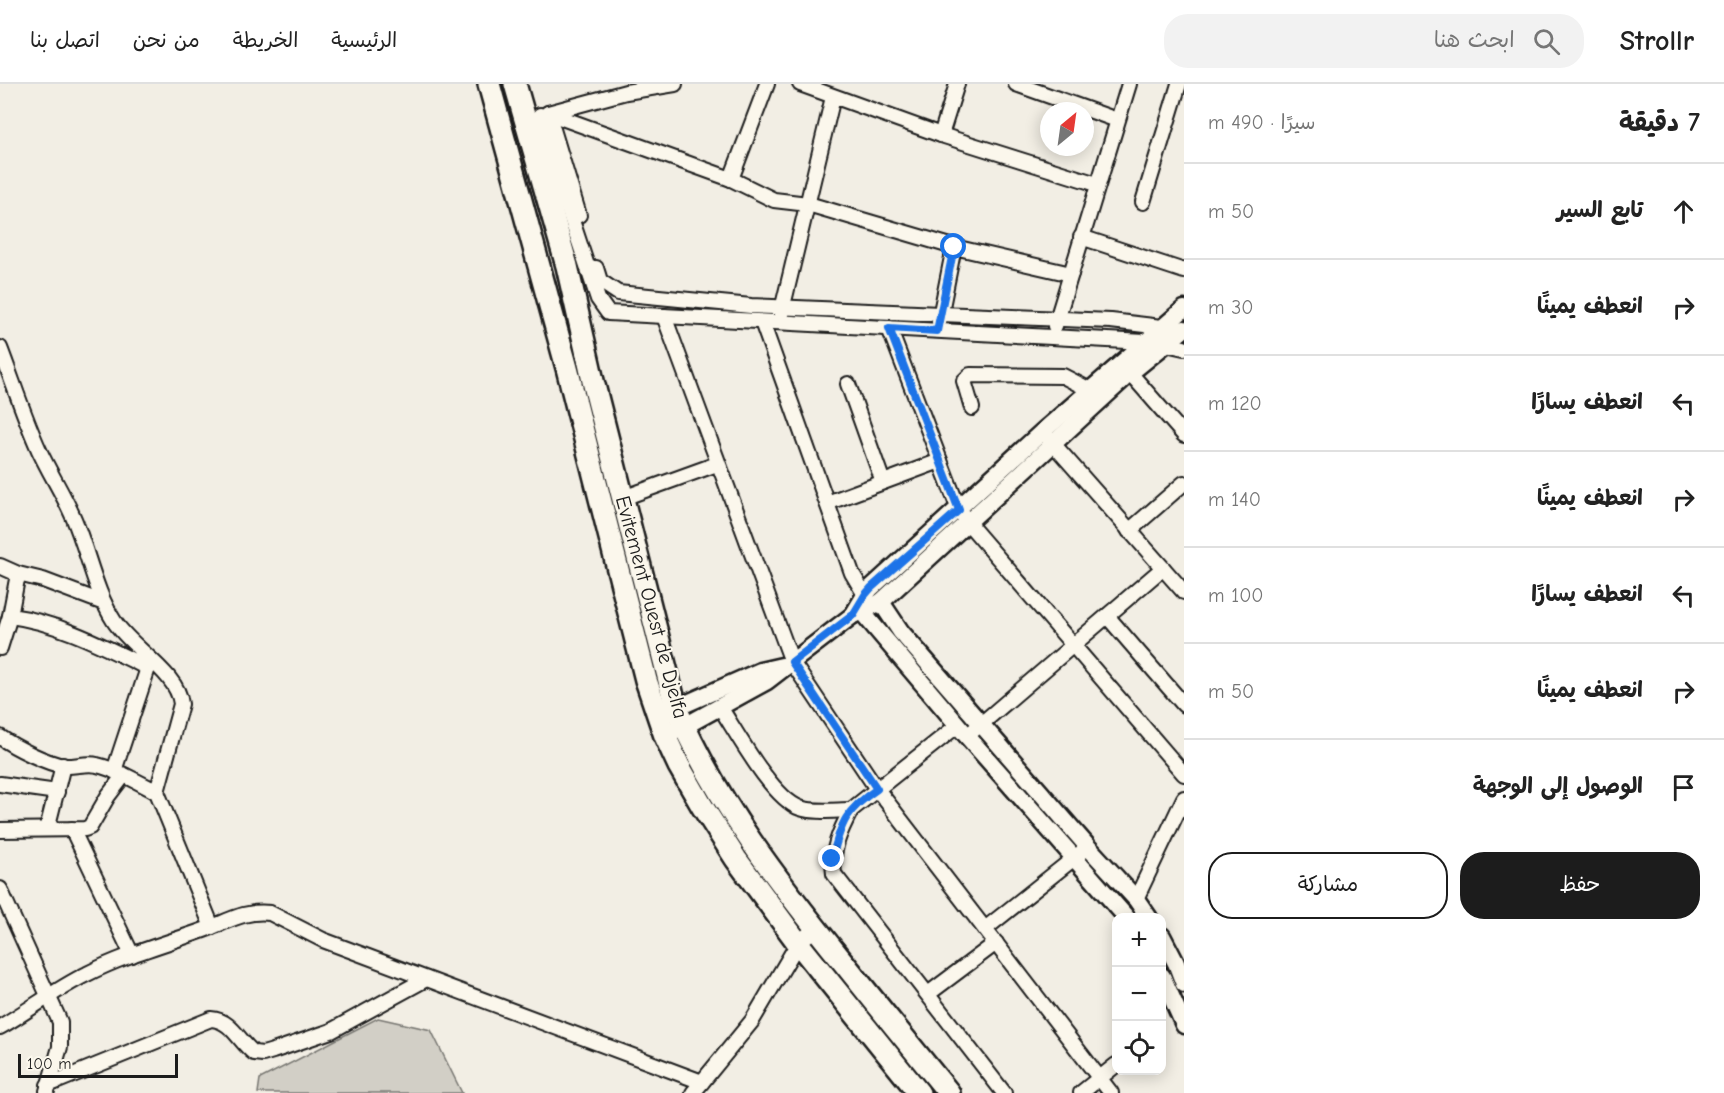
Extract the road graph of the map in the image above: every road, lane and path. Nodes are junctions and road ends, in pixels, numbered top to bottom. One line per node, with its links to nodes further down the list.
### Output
1 (489, 84): 68 (highway)
2 (515, 84): 12 (highway, Evitement Ouest de Djelfa)
3 (675, 84): 10 (street)
4 (767, 84): 15 (street)
5 (800, 84): 11 (street)
6 (957, 84): 14 (street)
7 (1016, 84): 13 (street)
8 (1129, 84): 13 (street)
9 (1179, 84): 17 (street)
10 (601, 91): 12 (street)
11 (833, 97): 14 (street); 18 (street)
12 (538, 116): 15 (street); 23 (street); 26 (street); 49 (highway, Evitement Ouest de Djelfa)
13 (1117, 120): 16 (street)
14 (940, 135): 16 (street)
15 (730, 179): 18 (street)
16 (1097, 184): 19 (street)
17 (1143, 202)
18 (808, 204): 20 (street); 23 (street)
19 (1081, 237): 21 (street); 22 (street)
20 (954, 247): 22 (street); 25 (street)
21 (1184, 272)
22 (1071, 274): 27 (street)
23 (783, 307): 25 (street); 29 (street)
24 (1184, 309): 30 (street)
25 (940, 314): 27 (street); 33 (street)
26 (664, 316): 28 (street); 46 (street)
27 (1057, 319): 30 (street); 34 (street)
28 (762, 321): 29 (street); 50 (street)
29 (779, 322): 31 (street)
30 (1162, 327): 32 (street); 35 (street)
31 (889, 328): 33 (street); 45 (street)
32 (1183, 330): 36 (street)
33 (937, 331): 34 (street)
34 (1052, 337): 35 (street)
35 (1145, 342): 36 (street); 39 (street)
36 (1166, 344): 38 (street); 39 (street)
37 (0, 348): 58 (street)
38 (1184, 348)
39 (1125, 368): 41 (street); 43 (street); 44 (street)
40 (848, 384): 47 (street)
41 (1090, 390): 42 (street); 44 (street)
42 (972, 408)
43 (1184, 435)
44 (1047, 438): 51 (street); 52 (street)
45 (940, 461): 47 (street); 51 (street)
46 (717, 464): 49 (street); 64 (street)
47 (883, 482): 50 (street)
48 (1184, 483): 52 (street)
49 (623, 498): 68 (highway, Evitement Ouest de Djelfa)
50 (827, 502): 59 (street)
51 (963, 516): 57 (street); 59 (street); 62 (street)
52 (1129, 531): 54 (street)
53 (0, 566): 55 (street)
54 (1163, 568): 56 (street); 61 (street)
55 (18, 574): 58 (street); 60 (street)
56 (1183, 588)
57 (881, 602): 59 (street); 69 (street)
58 (104, 603): 65 (street)
59 (860, 607): 64 (street); 70 (street)
60 (10, 616): 63 (street); 65 (street)
61 (1107, 616): 62 (street); 66 (street)
62 (1073, 646): 69 (street); 74 (street)
63 (0, 648)
64 (789, 663): 67 (street); 68 (street); 76 (street)
65 (150, 664): 73 (street); 78 (street)
66 (1184, 705)
67 (720, 707): 68 (street); 80 (street)
68 (671, 722): 91 (highway, Evitement Ouest de Djelfa); 93 (highway)
69 (981, 723): 70 (street); 84 (street)
70 (962, 731): 76 (street); 85 (street)
71 (0, 737): 72 (street)
72 (63, 765): 73 (street); 77 (street)
73 (119, 773): 78 (street); 82 (street)
74 (1184, 774)
75 (0, 784): 77 (street)
76 (877, 789): 80 (street); 92 (street)
77 (57, 792): 81 (street)
78 (157, 792): 90 (street)
79 (1184, 798): 87 (street)
80 (851, 810): 100 (street)
81 (47, 829): 82 (street); 83 (street)
82 (72, 829): 96 (street)
83 (0, 830)
84 (1088, 847): 85 (street); 87 (street)
85 (1074, 858): 88 (street); 92 (street)
86 (0, 889): 101 (street)
87 (1136, 899): 89 (street)
88 (1123, 913)
89 (1146, 913)
90 (212, 927): 96 (street); 97 (street)
91 (816, 928): 93 (street); 109 (highway, Evitement Ouest de Djelfa)
92 (985, 929): 94 (street)
93 (798, 943): 107 (street); 108 (highway)
94 (996, 943): 100 (street); 105 (street)
95 (1166, 945): 98 (street)
96 (132, 955): 101 (street)
97 (426, 979): 106 (street); 107 (street)
98 (1184, 984)
99 (1166, 987): 102 (street)
100 (928, 994): 110 (street)
101 (48, 996): 103 (street); 106 (street)
102 (1184, 1025)
103 (0, 1027)
104 (1112, 1068): 105 (street)
105 (1100, 1079): 111 (street); 112 (street)
106 (47, 1089)
107 (698, 1090)
108 (919, 1093)
109 (949, 1093)
110 (1004, 1093)
111 (1081, 1093)
112 (1111, 1093)

